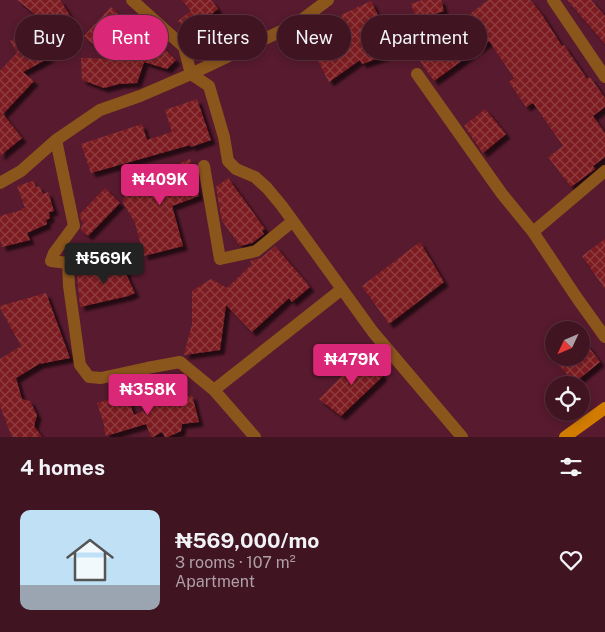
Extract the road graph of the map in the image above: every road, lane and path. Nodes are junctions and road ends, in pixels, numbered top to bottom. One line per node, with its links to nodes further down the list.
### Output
1 (132, 0): 4 (street)
2 (328, 0): 4 (street)
3 (553, 0): 6 (street)
4 (191, 74): 7 (street); 11 (street)
5 (416, 74): 12 (street)
6 (605, 77)
7 (56, 140): 10 (street); 15 (street)
8 (204, 166): 11 (street)
9 (605, 171): 12 (street)
10 (0, 183)
11 (293, 221): 13 (street)
12 (533, 232): 14 (street)
13 (342, 289): 15 (street); 18 (street)
14 (605, 338)
15 (214, 390): 17 (street)
16 (605, 408): 19 (main road)
17 (255, 437)
18 (462, 437)
19 (565, 437)

